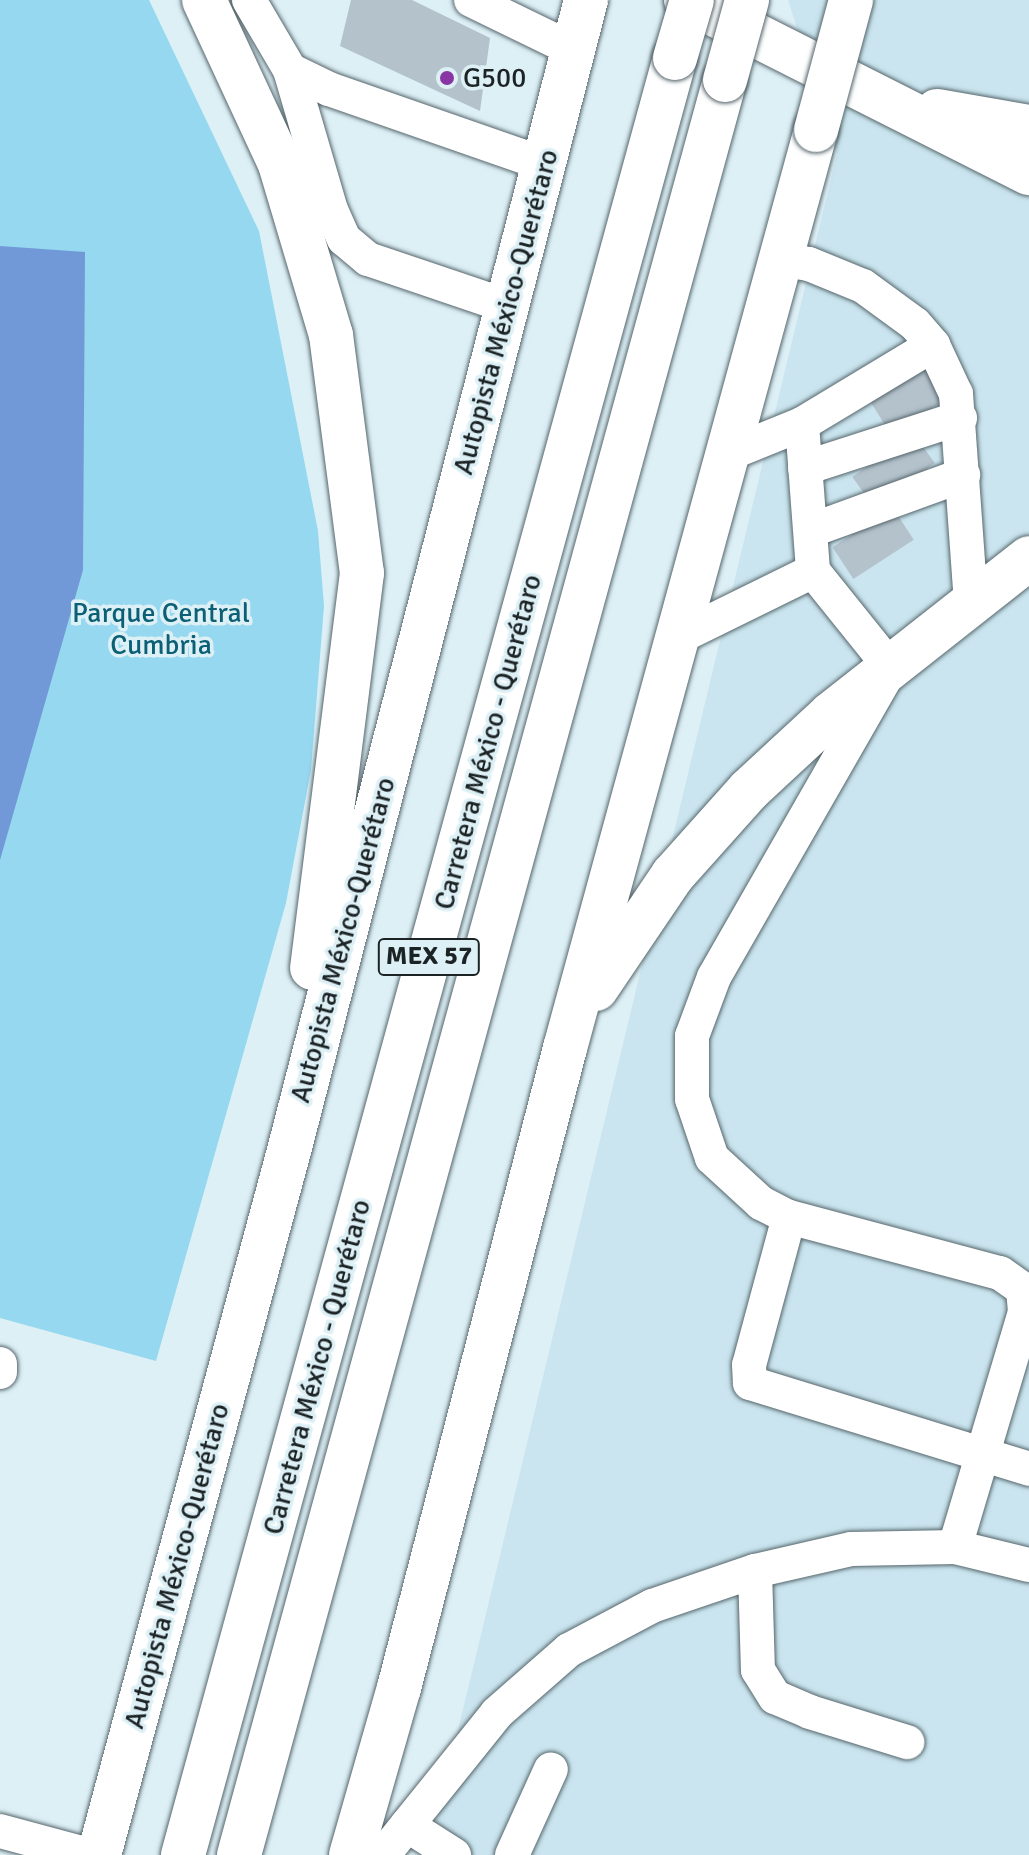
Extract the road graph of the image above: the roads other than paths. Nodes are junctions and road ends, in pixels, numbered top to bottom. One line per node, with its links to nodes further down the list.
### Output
1 (204, 0): 29 (main road)
2 (471, 0): 8 (street)
3 (686, 0): 10 (main road)
4 (692, 0): 44 (main road, Carretera México - Querétaro / MEX 57, bridge)
5 (747, 0): 45 (main road, Carretera México - Querétaro / MEX 57, bridge)
6 (851, 0): 14 (main road, bridge)
7 (254, 2): 9 (street)
8 (580, 24): 12 (main road, Autopista México-Querétaro)
9 (290, 70): 12 (street); 15 (street)
10 (887, 102): 11 (main road); 13 (main road)
11 (1029, 127)
12 (544, 164): 15 (main road, Autopista México-Querétaro)
13 (1029, 173)
14 (780, 259): 16 (street); 19 (main road)
15 (507, 306): 29 (main road, Autopista México-Querétaro)
16 (933, 345): 17 (street); 18 (street)
17 (960, 418): 20 (street); 21 (street)
18 (802, 424): 19 (street); 20 (street)
19 (728, 454): 26 (main road)
20 (805, 468): 22 (street)
21 (963, 475): 22 (street); 25 (street)
22 (812, 530): 24 (street)
23 (1029, 558): 25 (main road)
24 (813, 571): 26 (street); 27 (street)
25 (971, 604): 27 (main road)
26 (679, 637): 28 (main road)
27 (891, 668): 28 (main road); 30 (street)
28 (565, 1048): 46 (main road)
29 (290, 1147): 43 (main road, Autopista México-Querétaro)
30 (789, 1217): 33 (street); 33 (street)
31 (0, 1364): 32 (street)
32 (0, 1372)
33 (982, 1454): 34 (street); 35 (street)
34 (1029, 1469)
35 (955, 1547): 36 (street); 37 (street)
36 (1029, 1565)
37 (755, 1571): 38 (street); 40 (street)
38 (907, 1742)
39 (551, 1769): 49 (street)
40 (407, 1825): 47 (street); 48 (street)
41 (0, 1831): 42 (street)
42 (89, 1855)
43 (99, 1855)
44 (183, 1855)
45 (239, 1855)
46 (351, 1855)
47 (383, 1855)
48 (454, 1855)
49 (512, 1855)

